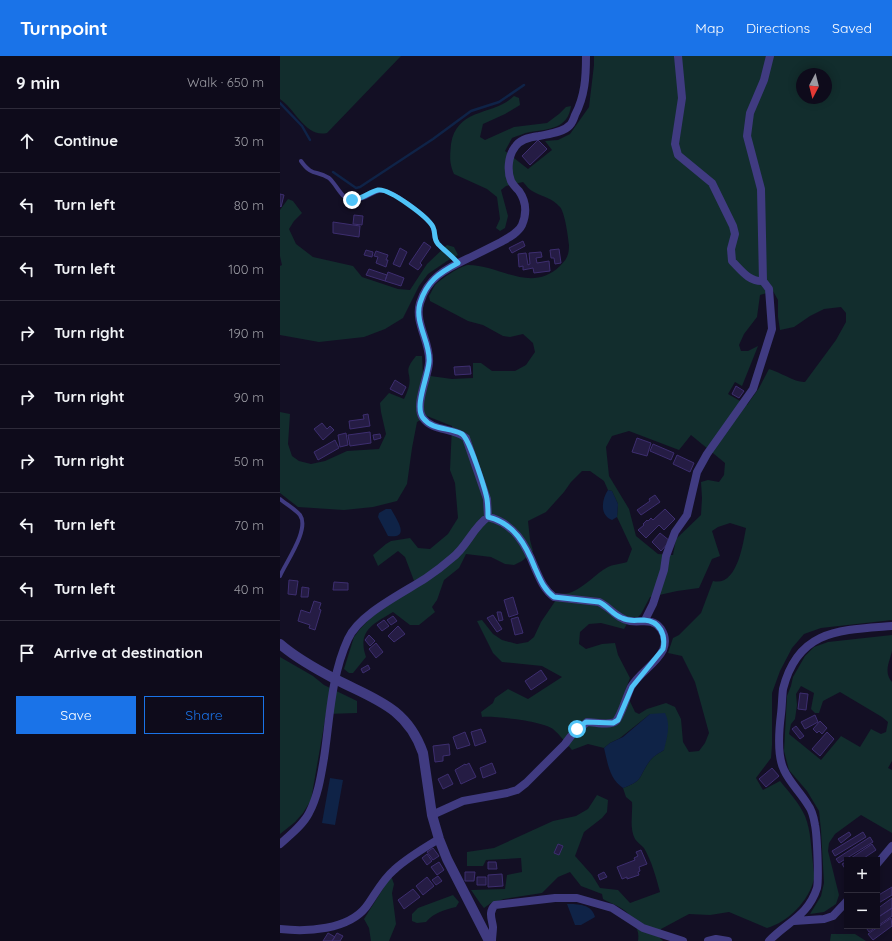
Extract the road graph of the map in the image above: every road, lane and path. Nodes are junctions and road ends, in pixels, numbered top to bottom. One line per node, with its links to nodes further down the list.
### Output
1 (586, 56): 5 (street)
2 (678, 56): 6 (street)
3 (770, 56): 6 (street)
4 (301, 161): 5 (lane)
5 (458, 263): 8 (street)
6 (763, 281): 10 (street)
7 (280, 499): 9 (lane)
8 (488, 517): 10 (street); 13 (street)
9 (280, 576)
10 (645, 620): 14 (street)
11 (892, 626): 20 (street)
12 (280, 644): 13 (street)
13 (335, 679): 14 (street); 16 (street)
14 (432, 814): 15 (street)
15 (439, 839): 21 (street); 22 (street)
16 (280, 844)
17 (892, 846): 18 (street)
18 (880, 860)
19 (844, 904): 20 (street)
20 (794, 921): 27 (street)
21 (280, 929)
22 (489, 941)
23 (492, 941): 24 (street)
24 (683, 941)
25 (708, 941): 26 (street)
26 (728, 941)
27 (769, 941)

